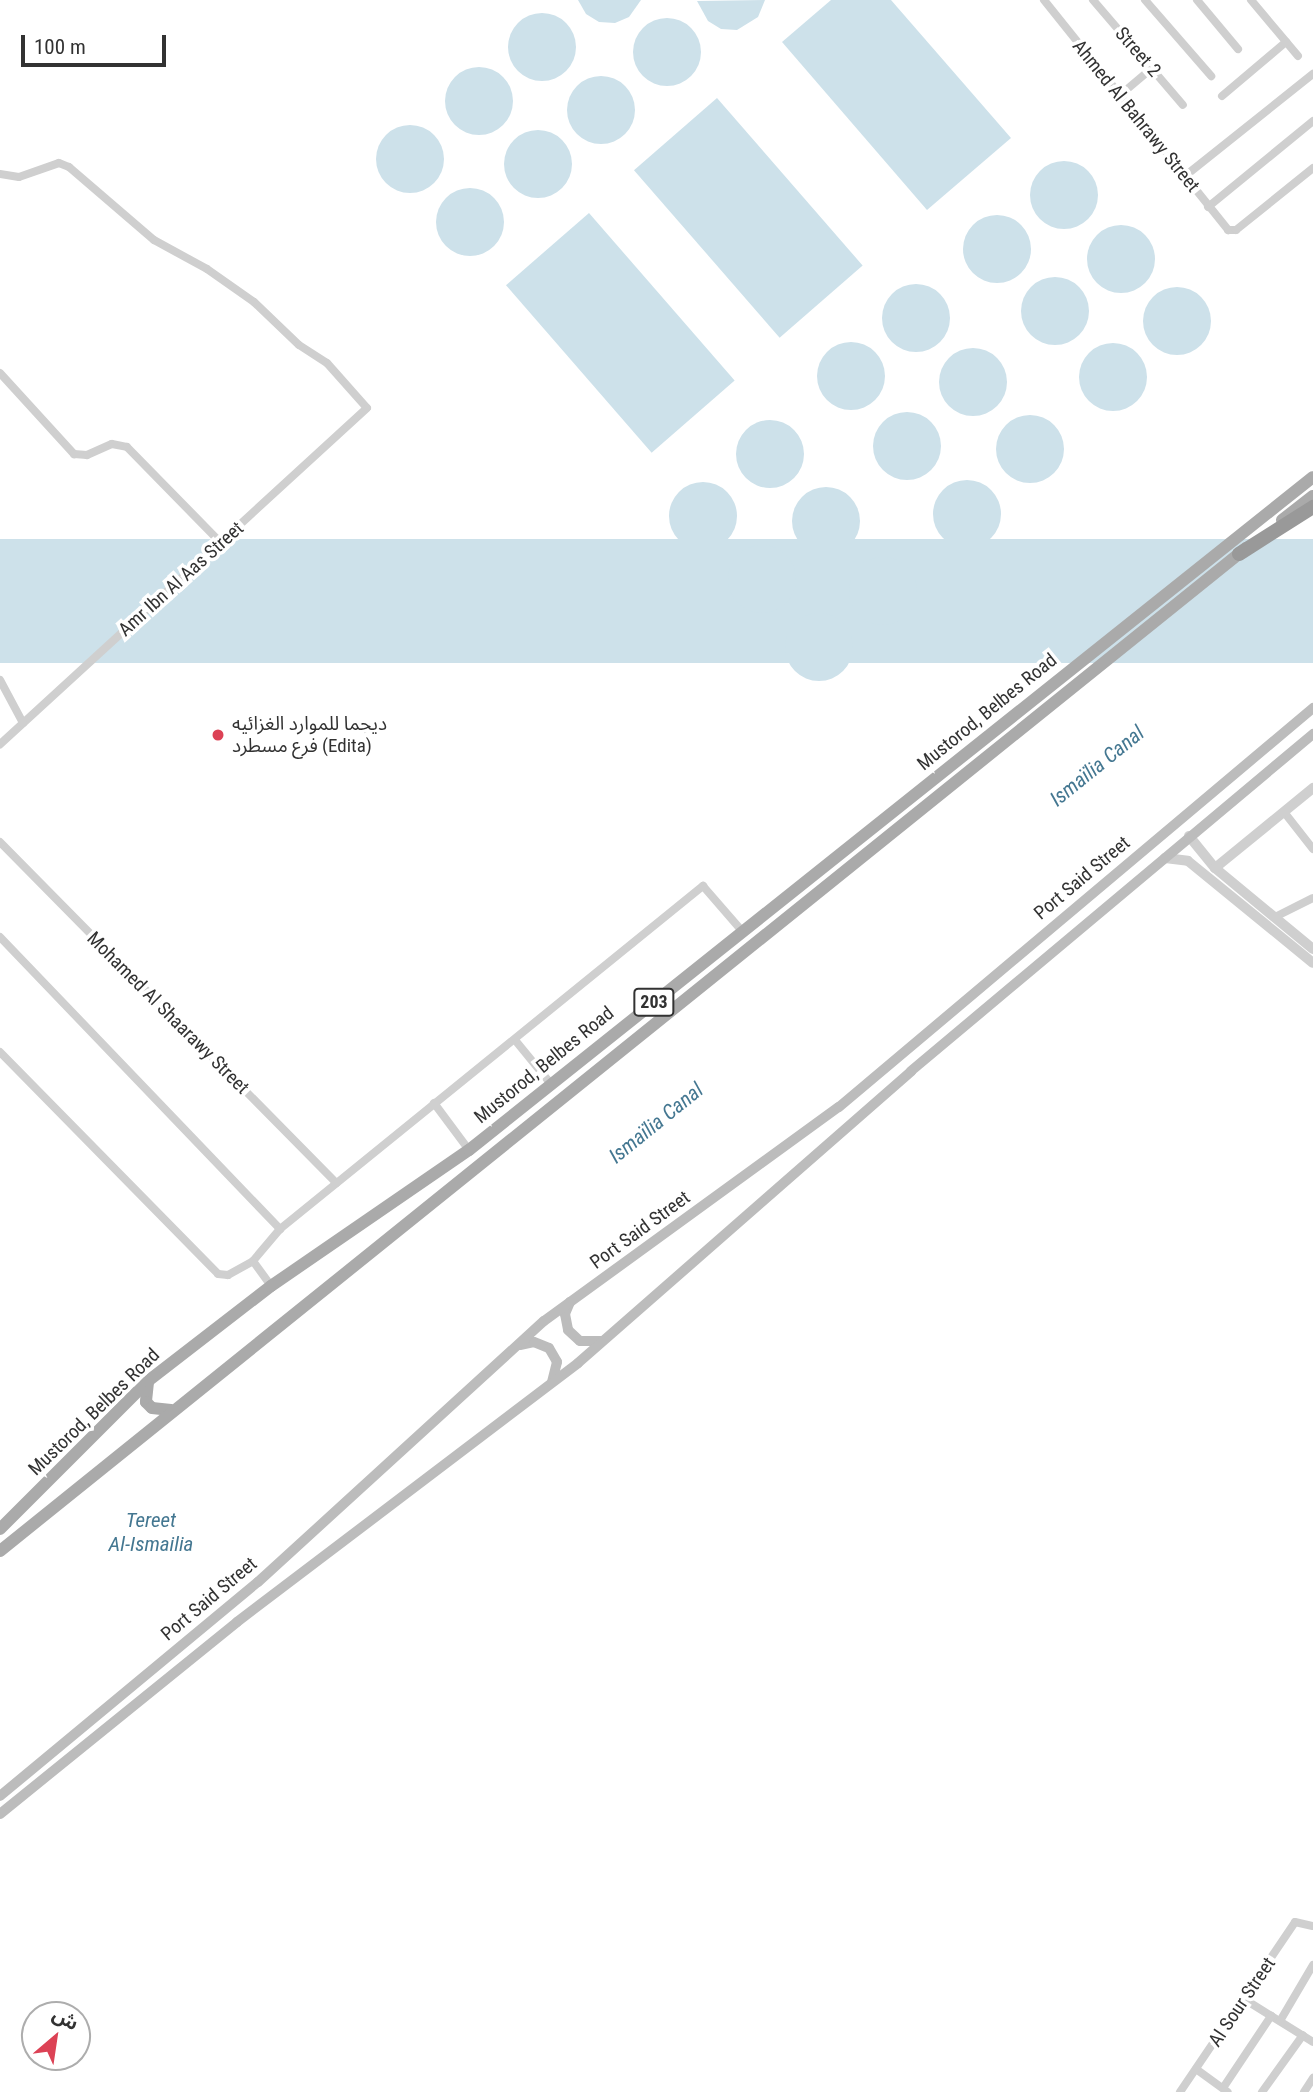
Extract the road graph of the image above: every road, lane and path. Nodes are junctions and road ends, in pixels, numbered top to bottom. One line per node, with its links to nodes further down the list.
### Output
1 (1093, 0): 9 (street, Street 2)
2 (1145, 0): 11 (street)
3 (1197, 0): 7 (street)
4 (1251, 0): 6 (street)
5 (1045, 2): 12 (street, Ahmed Al Bahrawy Street)
6 (1286, 42): 8 (street); 13 (street)
7 (1237, 49)
8 (1298, 56)
9 (1152, 68): 12 (street); 14 (street, Street 2)
10 (1313, 74): 18 (street)
11 (1211, 76)
12 (1119, 96): 18 (street, Ahmed Al Bahrawy Street)
13 (1222, 96)
14 (1183, 104)
15 (1313, 121): 19 (street)
16 (1313, 168): 19 (street, Ahmed Al Bahrawy Street)
17 (0, 174): 24 (street, Amr Ibn Al Aas Street)
18 (1185, 176): 19 (street, Ahmed Al Bahrawy Street)
19 (1208, 207)
20 (0, 373): 24 (street)
21 (1313, 477): 40 (main road, Mustorod, Belbes Road / 203)
22 (1313, 496): 25 (main road, Mustorod, Belbes Road / 203)
23 (1313, 507): 25 (highway)
24 (221, 543): 28 (street, Amr Ibn Al Aas Street)
25 (1239, 554): 58 (main road, Mustorod, Belbes Road / 203)
26 (2, 686): 28 (street)
27 (1313, 708): 53 (main road, Port Said Street)
28 (23, 723): 30 (street, Amr Ibn Al Aas Street)
29 (1313, 734): 33 (main road, Port Said Street)
30 (0, 744)
31 (1313, 788): 32 (street)
32 (1284, 812): 35 (street); 37 (street)
33 (1189, 836): 36 (main road, Port Said Street); 37 (street)
34 (0, 842): 49 (street, Mohamed Al Shaarawy Street)
35 (1313, 849)
36 (1165, 858): 43 (street); 54 (main road, Port Said Street)
37 (1215, 868): 39 (street)
38 (1313, 898): 39 (street)
39 (1275, 917): 42 (street)
40 (743, 932): 44 (street); 46 (main road, Mustorod, Belbes Road / 203)
41 (0, 937): 50 (street)
42 (1313, 949)
43 (1313, 963)
44 (515, 1040): 46 (street); 47 (street)
45 (0, 1052): 51 (street)
46 (551, 1084): 48 (main road, Mustorod, Belbes Road / 203)
47 (434, 1103): 48 (street); 49 (street)
48 (470, 1150): 52 (main road, Mustorod, Belbes Road / 203)
49 (336, 1183): 50 (street)
50 (280, 1229): 51 (street)
51 (253, 1261): 52 (street)
52 (271, 1286): 56 (main road, Mustorod, Belbes Road / 203)
53 (572, 1300): 54 (main road); 55 (main road, Port Said Street)
54 (603, 1340): 57 (main road, Port Said Street)
55 (519, 1345): 57 (main road); 61 (main road, Port Said Street)
56 (148, 1381): 58 (main road); 59 (main road, Mustorod, Belbes Road / 203)
57 (550, 1384): 62 (main road, Port Said Street)
58 (171, 1410): 60 (main road, Mustorod, Belbes Road / 203)
59 (0, 1529)
60 (0, 1551)
61 (0, 1796)
62 (0, 1814)
63 (1310, 1924): 65 (street, Al Sour Street)
64 (1313, 1965): 67 (street)
65 (1244, 1999): 66 (street); 70 (street, Al Sour Street)
66 (1271, 2016): 67 (street); 72 (street)
67 (1280, 2021): 68 (street)
68 (1303, 2035): 69 (street); 74 (street)
69 (1313, 2042)
70 (1196, 2069): 72 (street); 73 (street, Al Sour Street)
71 (1313, 2078): 75 (street)
72 (1227, 2091)
73 (1180, 2092)
74 (1262, 2092)
75 (1304, 2092)

